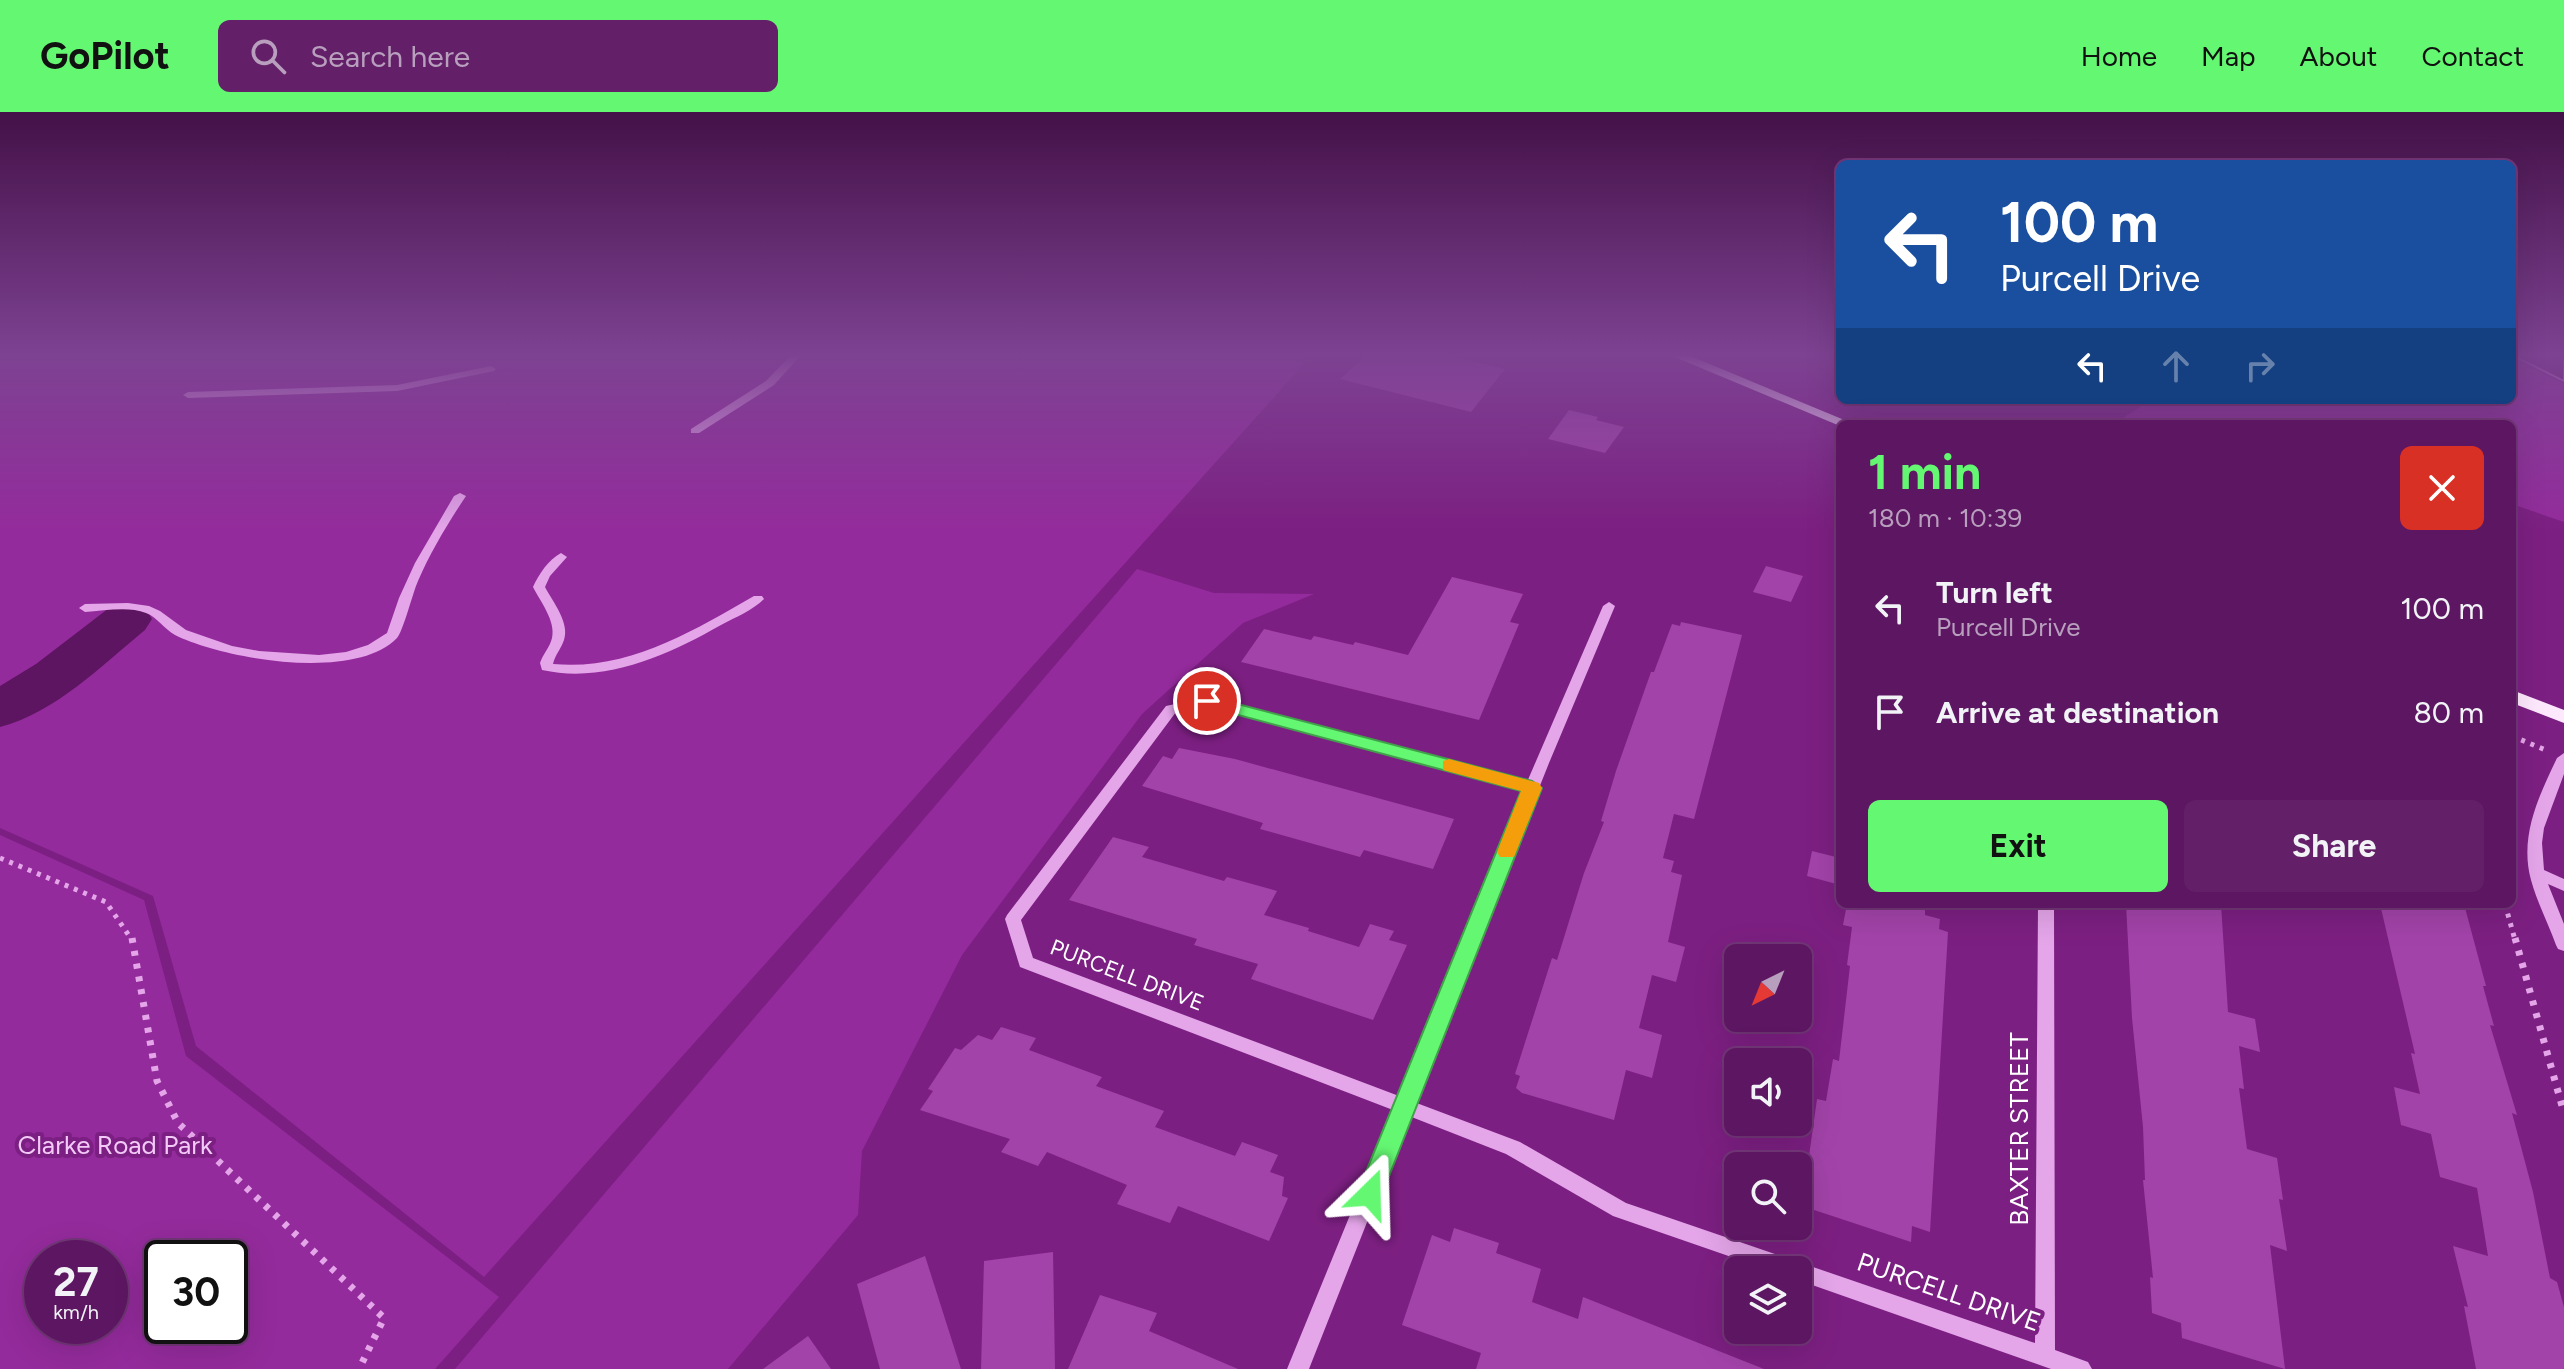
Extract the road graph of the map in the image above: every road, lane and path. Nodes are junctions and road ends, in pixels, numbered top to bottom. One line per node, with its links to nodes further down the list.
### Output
1 (722, 414): 2 (street)
2 (695, 431)
3 (460, 496): 7 (street)
4 (561, 557): 5 (street)
5 (758, 599)
6 (1609, 606): 12 (street)
7 (85, 608)
8 (2516, 698): 9 (main road)
9 (2564, 717)
10 (2516, 738): 11 (path)
11 (2558, 755): 14 (street)
12 (1532, 788): 19 (street); 19 (street, PURCELL DRIVE)
13 (0, 858): 24 (path)
14 (2537, 873): 15 (street); 18 (street)
15 (2564, 885)
16 (2046, 908): 23 (street, BAXTER STREET)
17 (2506, 908): 20 (path)
18 (2564, 945)
19 (1406, 1106): 21 (street, PURCELL DRIVE); 25 (street)
20 (2564, 1113)
21 (1756, 1256)
22 (1812, 1275): 23 (street, PURCELL DRIVE)
23 (2045, 1354): 26 (street, PURCELL DRIVE)
24 (359, 1369)
25 (1298, 1369)
26 (2081, 1369)

